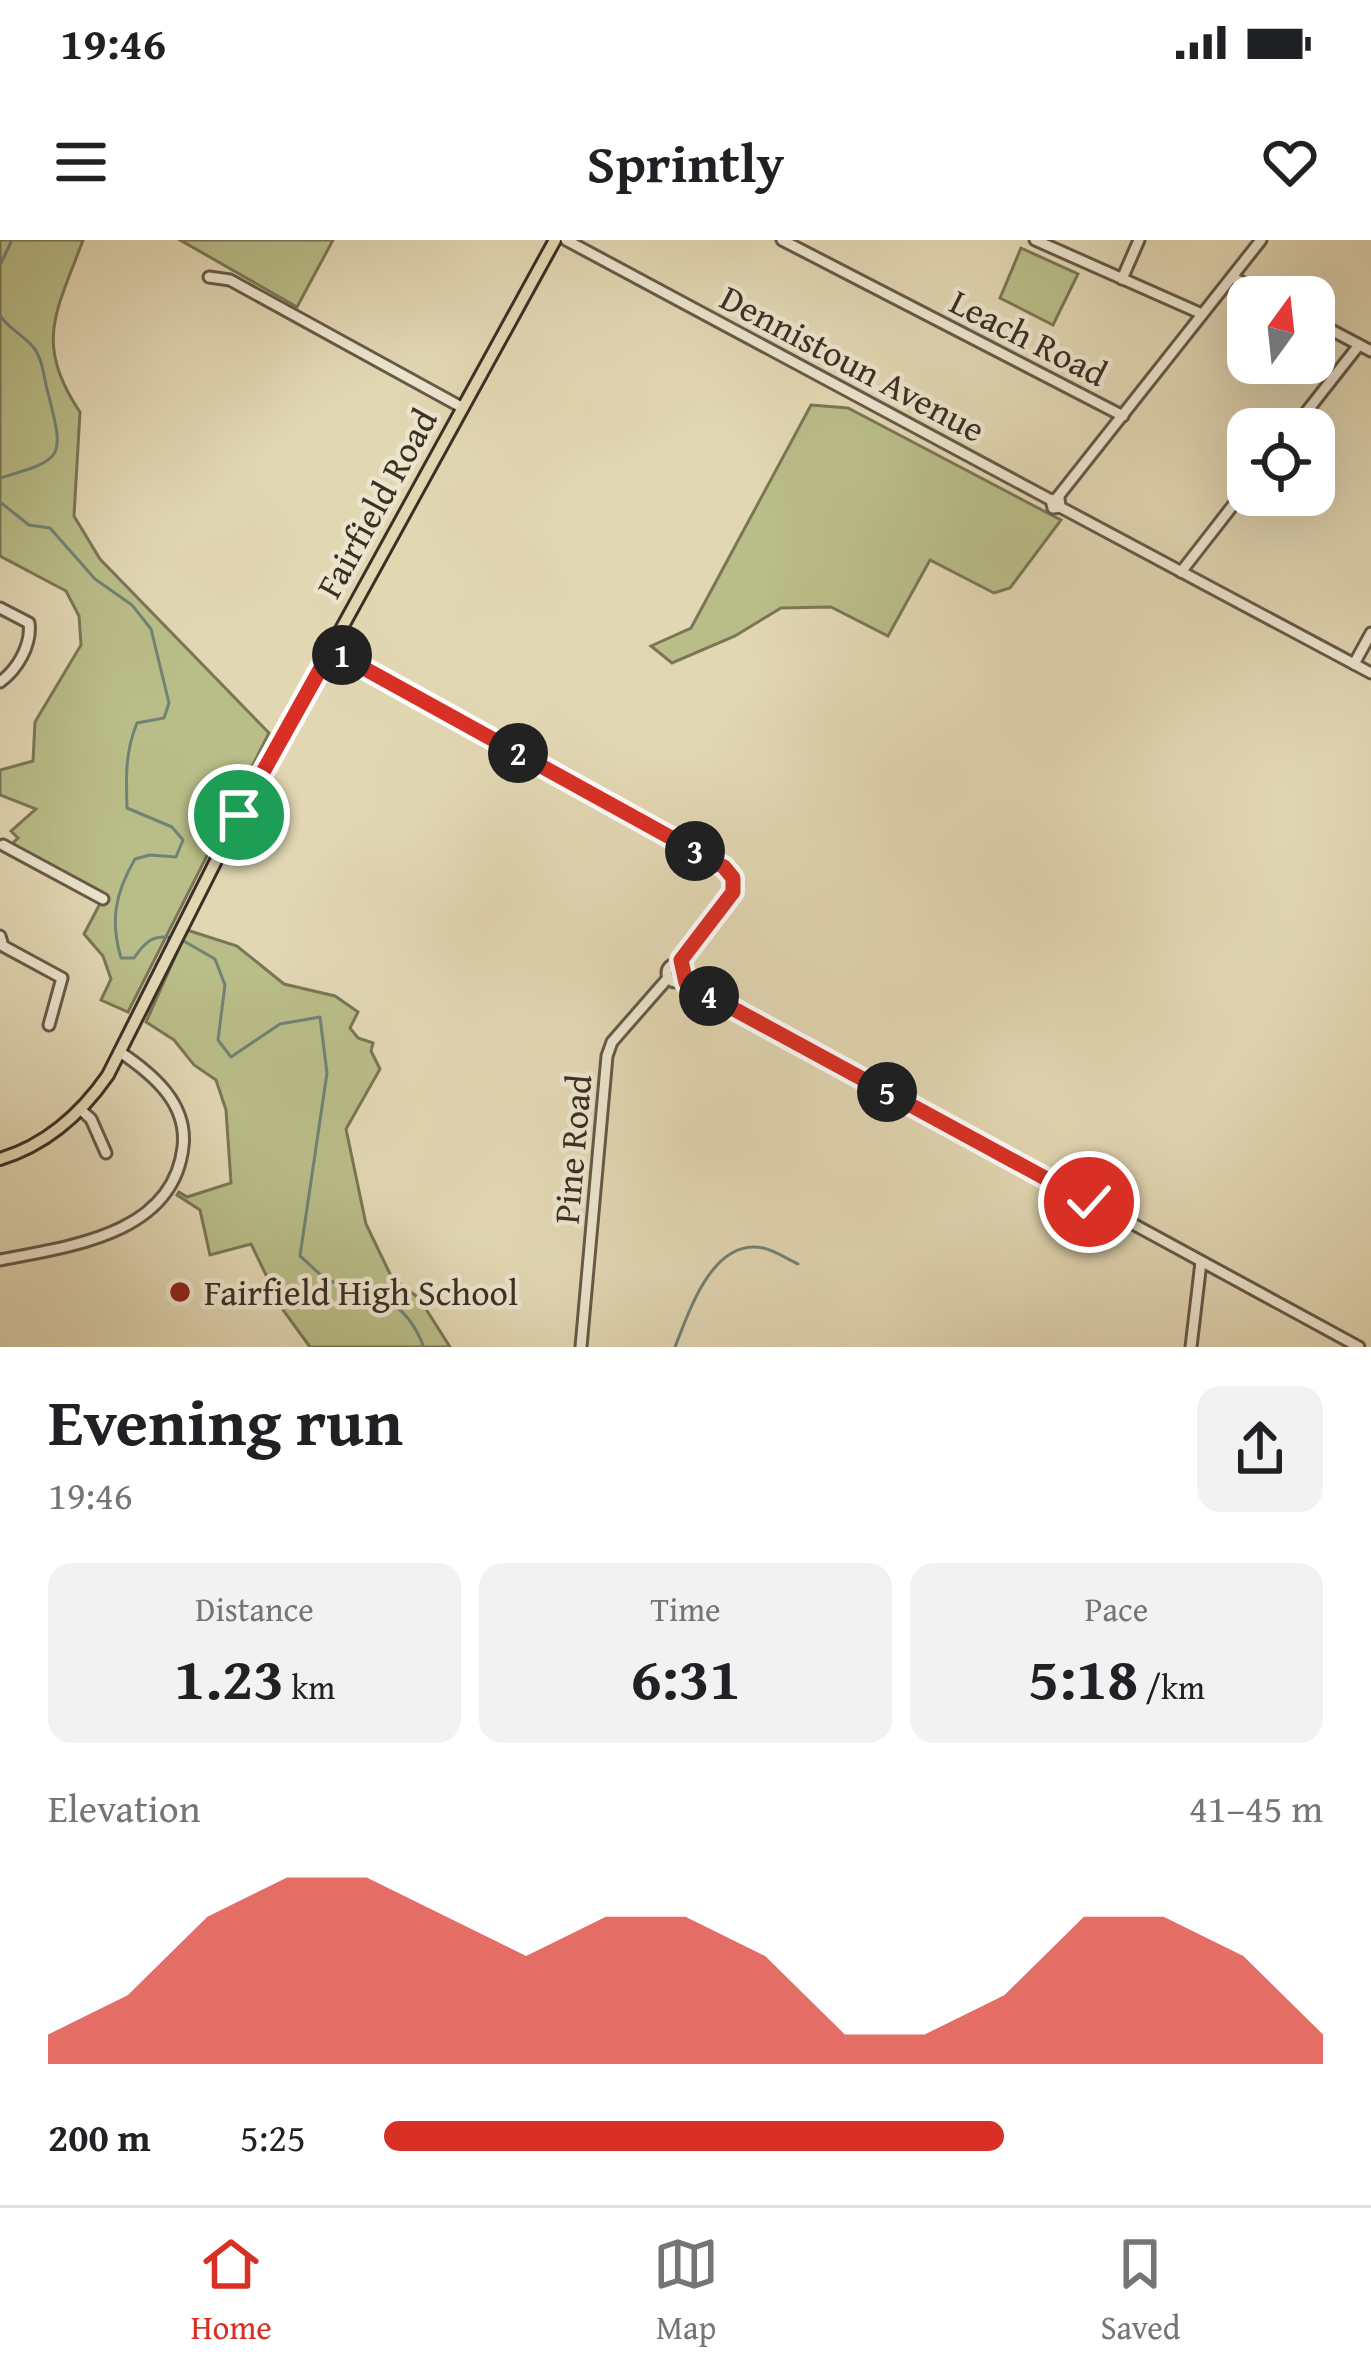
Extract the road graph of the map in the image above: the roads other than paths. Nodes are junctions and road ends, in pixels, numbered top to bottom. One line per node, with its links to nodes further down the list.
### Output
1 (555, 240): 15 (main road, Fairfield Road)
2 (566, 240): 18 (street, Dennistoun Avenue)
3 (782, 240): 17 (street, Leach Road)
4 (1035, 240): 9 (street)
5 (1139, 240): 9 (street)
6 (1261, 240): 7 (street)
7 (1233, 276)
8 (209, 277): 15 (street)
9 (1122, 279): 11 (street)
10 (1227, 283): 11 (street)
11 (1202, 314): 17 (street)
12 (1335, 332): 13 (street)
13 (1359, 345): 14 (street); 16 (street)
14 (1371, 351)
15 (463, 408): 23 (main road, Fairfield Road)
16 (1310, 408)
17 (1123, 416): 18 (street)
18 (1056, 502): 20 (street, Dennistoun Avenue)
19 (1227, 514): 20 (street)
20 (1181, 572): 24 (street, Dennistoun Avenue)
21 (0, 608): 26 (street)
22 (1371, 633): 24 (street)
23 (331, 650): 30 (street); 34 (main road, Fairfield Road)
24 (1354, 664): 25 (street, Dennistoun Avenue)
25 (1371, 673)
26 (0, 682)
27 (2, 844): 28 (street)
28 (103, 899)
29 (0, 936): 33 (street)
30 (679, 965): 31 (street); 32 (street)
31 (668, 978): 32 (street); 40 (street, Pine Road)
32 (683, 979): 39 (street)
33 (49, 1025)
34 (120, 1052): 35 (main road, Fairfield Road); 38 (street)
35 (80, 1109): 36 (street); 37 (main road, Fairfield Road)
36 (106, 1153)
37 (0, 1159)
38 (0, 1260)
39 (1201, 1262): 41 (street); 42 (street)
40 (580, 1347)
41 (1191, 1347)
42 (1359, 1347)

